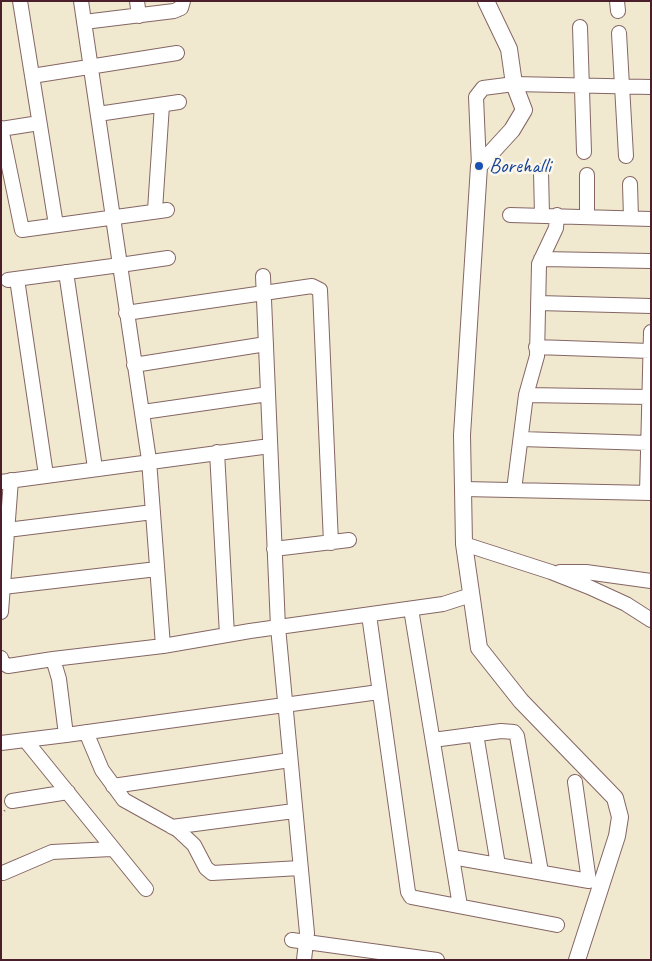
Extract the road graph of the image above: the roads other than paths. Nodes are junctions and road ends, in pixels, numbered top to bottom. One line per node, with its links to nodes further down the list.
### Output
1 (20, 1): 12 (street)
2 (80, 1): 7 (street)
3 (137, 1): 6 (street)
4 (183, 1): 6 (street)
5 (486, 1): 13 (main road)
6 (139, 16): 7 (street)
7 (84, 22): 11 (street)
8 (580, 27): 14 (street)
9 (619, 33): 15 (street)
10 (177, 53): 11 (street)
11 (91, 67): 12 (street); 19 (street)
12 (32, 76): 20 (street)
13 (514, 84): 14 (street); 24 (main road); 24 (street)
14 (580, 85): 15 (street); 22 (street)
15 (622, 86): 16 (street); 23 (street)
16 (651, 87)
17 (179, 102): 18 (street)
18 (162, 105): 19 (street); 31 (street)
19 (98, 114): 31 (street)
20 (39, 123): 21 (street); 35 (street)
21 (1, 128): 35 (street)
22 (584, 152)
23 (626, 156)
24 (479, 166): 63 (main road)
25 (541, 171): 29 (street)
26 (586, 175): 32 (street)
27 (630, 184): 33 (street)
28 (510, 214): 29 (street)
29 (542, 215): 30 (street)
30 (557, 215): 32 (street); 37 (street)
31 (113, 216): 35 (street); 39 (street)
32 (587, 216): 33 (street)
33 (631, 218): 34 (street)
34 (651, 219)
35 (56, 225)
36 (168, 258): 39 (street)
37 (541, 258): 38 (street); 43 (street)
38 (651, 261)
39 (120, 265): 40 (street); 45 (street)
40 (66, 272): 60 (street); 61 (street)
41 (263, 276): 42 (street)
42 (264, 294): 45 (street); 47 (street); 69 (street)
43 (538, 302): 44 (street); 48 (street)
44 (651, 306)
45 (126, 313): 50 (street)
46 (651, 332): 49 (street)
47 (266, 344): 50 (street); 51 (street)
48 (536, 347): 49 (street); 52 (street)
49 (650, 351): 53 (street)
50 (134, 365): 54 (street)
51 (268, 394): 54 (street); 57 (street)
52 (526, 394): 53 (street); 55 (street)
53 (649, 397): 56 (street)
54 (143, 412): 59 (street)
55 (520, 439): 56 (street); 64 (street)
56 (648, 442): 65 (street)
57 (270, 446): 58 (street); 71 (street)
58 (217, 452): 59 (street); 82 (street)
59 (150, 460): 60 (street); 66 (street)
60 (95, 468): 61 (street)
61 (46, 475): 62 (street)
62 (6, 481): 67 (street)
63 (463, 489): 64 (street); 70 (main road)
64 (514, 490): 65 (street)
65 (649, 493)
66 (153, 512): 67 (street); 72 (street)
67 (7, 530): 75 (street)
68 (349, 540): 69 (street)
69 (331, 542): 71 (street)
70 (464, 544): 73 (street); 76 (main road)
71 (274, 549): 81 (street)
72 (157, 569): 75 (street); 83 (street)
73 (551, 572): 74 (street); 80 (street)
74 (651, 581)
75 (3, 588): 78 (street)
76 (471, 595): 77 (street); 113 (main road)
77 (411, 609): 79 (street); 91 (street)
78 (1, 612)
79 (369, 615): 81 (street); 86 (street)
80 (651, 620)
81 (278, 627): 82 (street); 87 (street)
82 (227, 635): 83 (street)
83 (163, 646): 85 (street)
84 (1, 658): 85 (street)
85 (54, 659): 89 (street)
86 (379, 692): 87 (street); 108 (street)
87 (285, 705): 88 (street); 94 (street)
88 (86, 732): 89 (street); 96 (street)
89 (66, 734): 92 (street)
90 (476, 734): 91 (street); 103 (street); 105 (street)
91 (433, 740): 102 (street)
92 (26, 741): 93 (street); 97 (street)
93 (1, 743)
94 (290, 760): 96 (street); 99 (street)
95 (574, 782): 105 (street)
96 (113, 786): 100 (street)
97 (68, 792): 98 (street); 101 (street)
98 (12, 801)
99 (294, 811): 100 (street); 104 (street)
100 (172, 827): 104 (street)
101 (111, 849): 106 (street); 107 (street)
102 (452, 857): 103 (street); 108 (street)
103 (498, 865): 105 (street)
104 (300, 868): 110 (street)
105 (541, 872)
106 (3, 873)
107 (146, 889)
108 (460, 906): 109 (street)
109 (557, 925)
110 (299, 941): 111 (street); 112 (street)
111 (304, 960)
112 (437, 960)
113 (577, 960)

